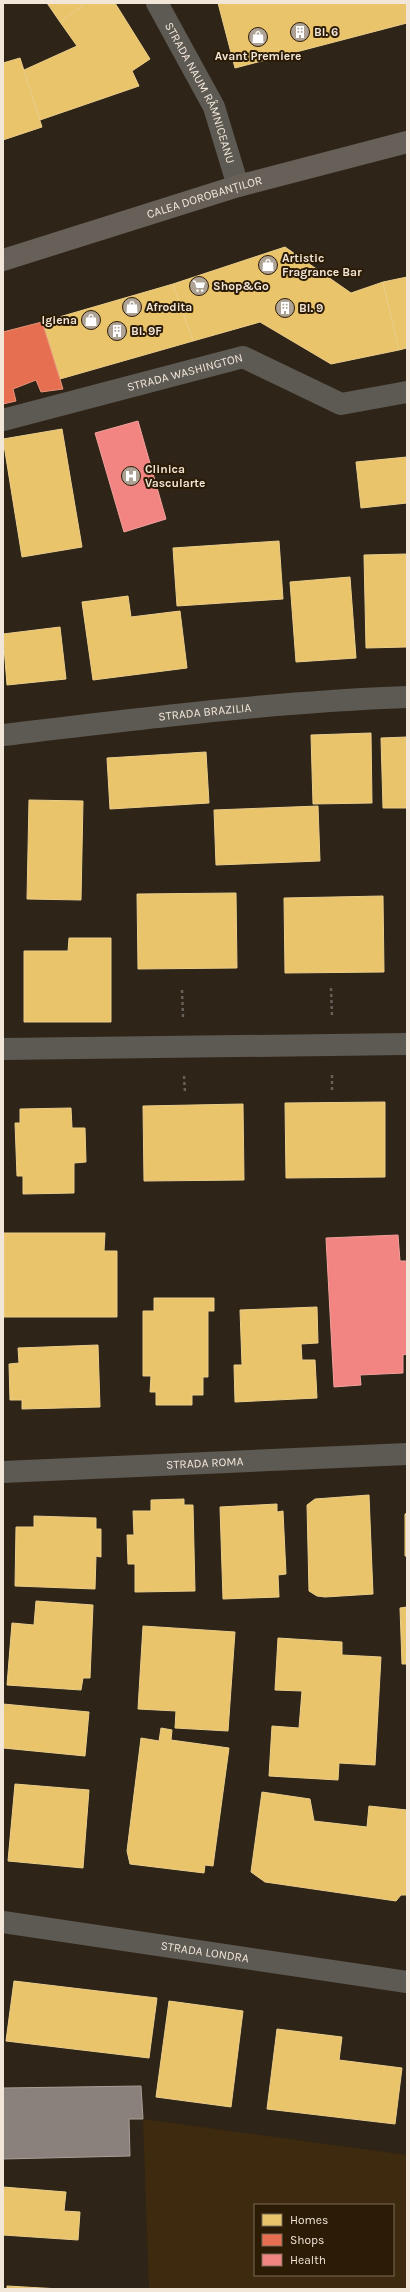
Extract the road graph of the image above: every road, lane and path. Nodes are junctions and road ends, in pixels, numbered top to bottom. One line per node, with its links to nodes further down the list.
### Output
1 (157, 3): 3 (street, STRADA NAUM RÂMNICEANU)
2 (407, 142): 3 (main road, CALEA DOROBANȚILOR)
3 (238, 186): 4 (main road, CALEA DOROBANȚILOR)
4 (3, 260)
5 (407, 392): 6 (street, STRADA WASHINGTON)
6 (3, 420)
7 (407, 697): 8 (street, STRADA BRAZILIA)
8 (3, 735)
9 (407, 1044): 10 (street)
10 (3, 1049)
11 (407, 1454): 12 (street, STRADA ROMA)
12 (3, 1472)
13 (3, 1922): 14 (street, STRADA LONDRA)
14 (407, 1982)

